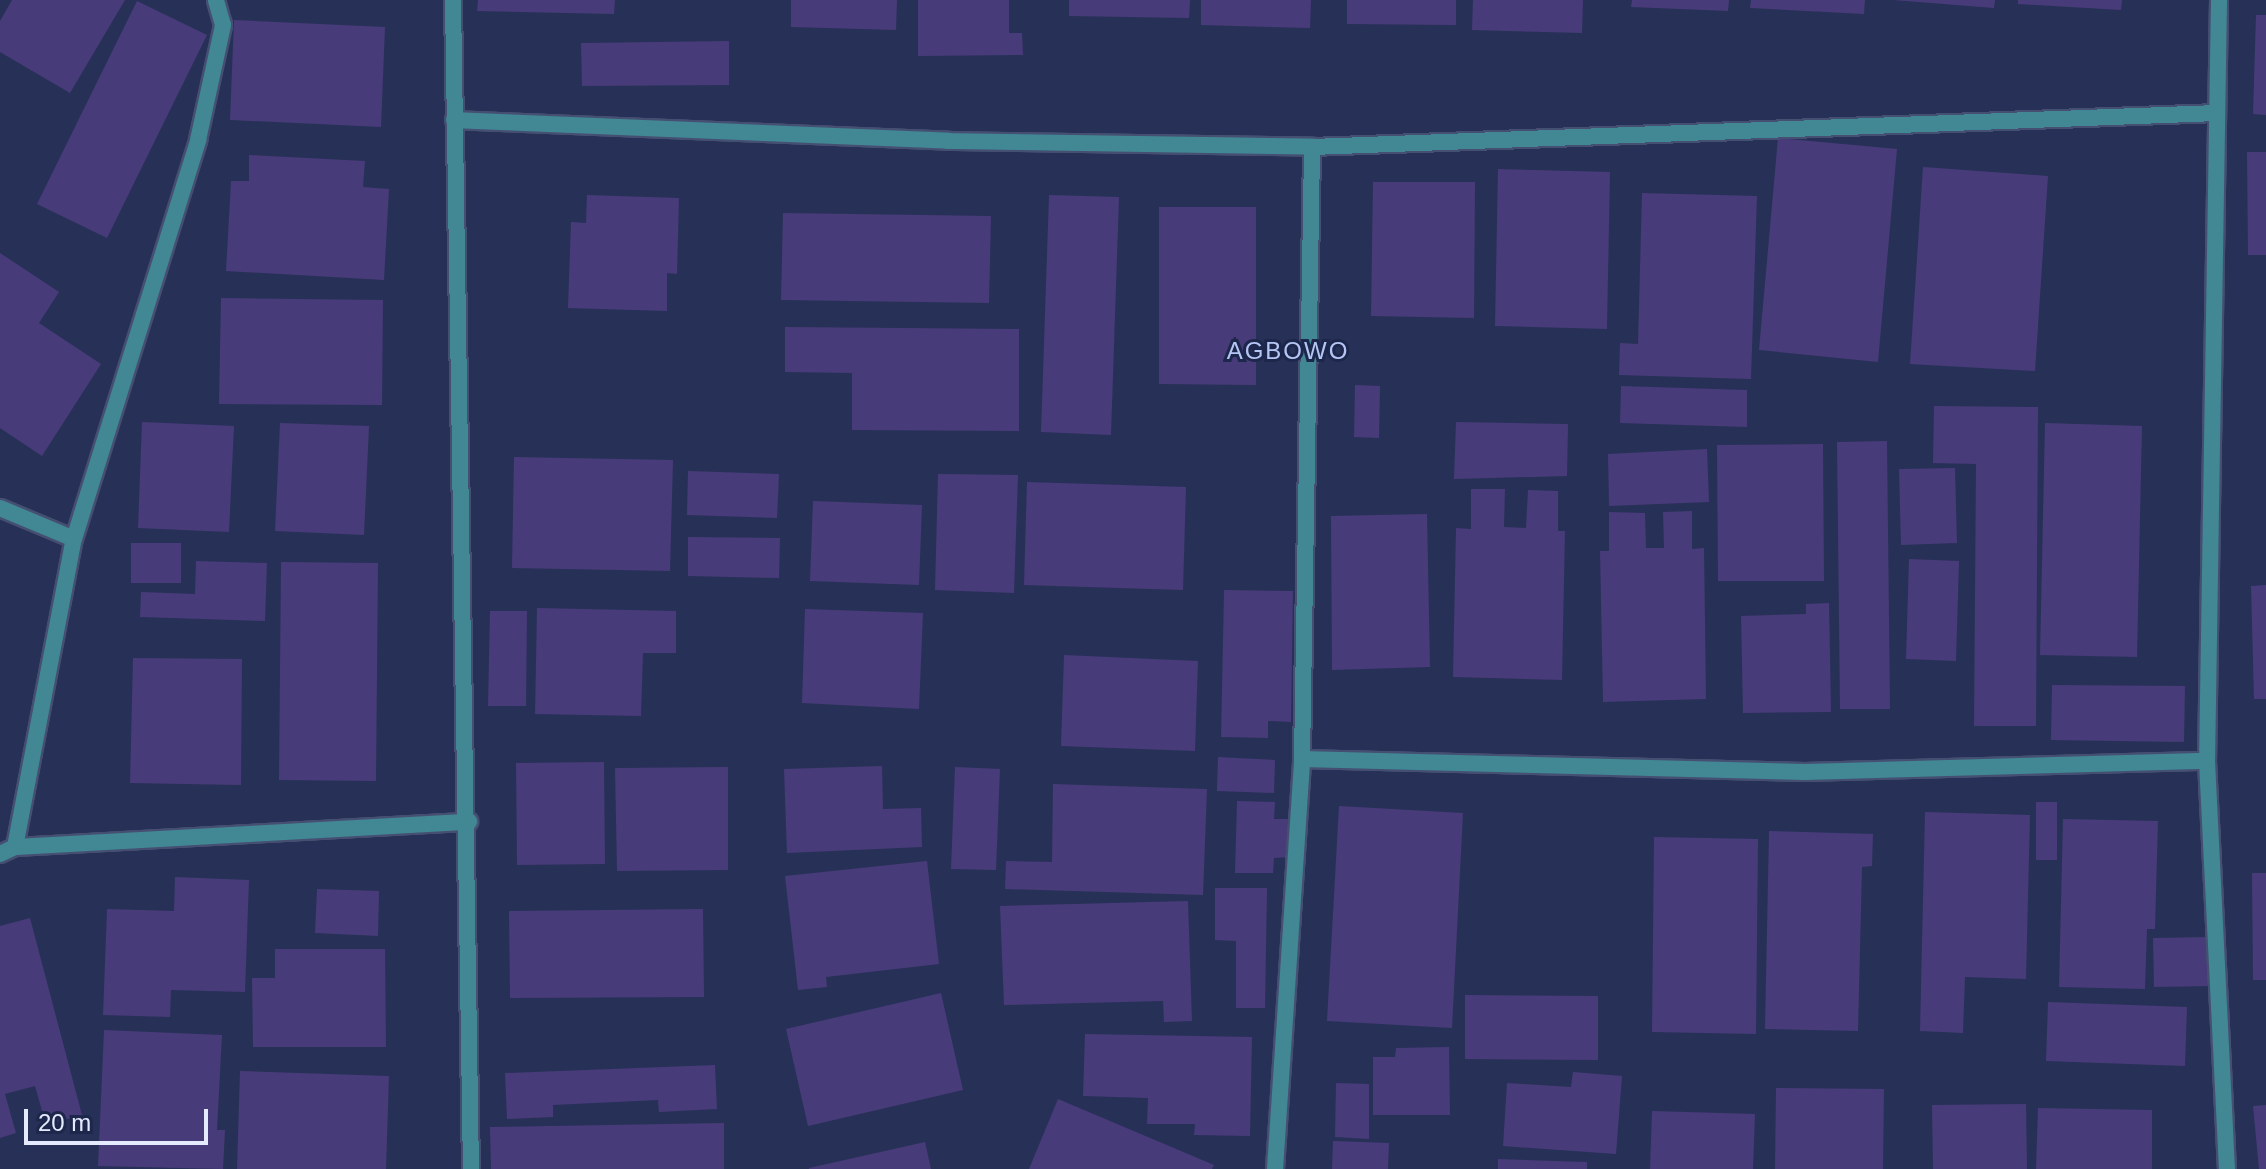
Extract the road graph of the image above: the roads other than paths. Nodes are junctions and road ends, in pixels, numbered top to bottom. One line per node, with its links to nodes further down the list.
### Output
1 (216, 0): 8 (street)
2 (453, 0): 5 (street)
3 (2219, 0): 4 (street)
4 (2217, 113): 6 (street); 10 (street)
5 (454, 120): 6 (street); 11 (street)
6 (1312, 147): 9 (street)
7 (0, 508): 8 (street)
8 (74, 539): 12 (street)
9 (1302, 759): 10 (street); 14 (street)
10 (2207, 761): 15 (street)
11 (469, 822): 12 (street); 13 (street)
12 (7, 851)
13 (471, 1169)
14 (1275, 1169)
15 (2227, 1169)

